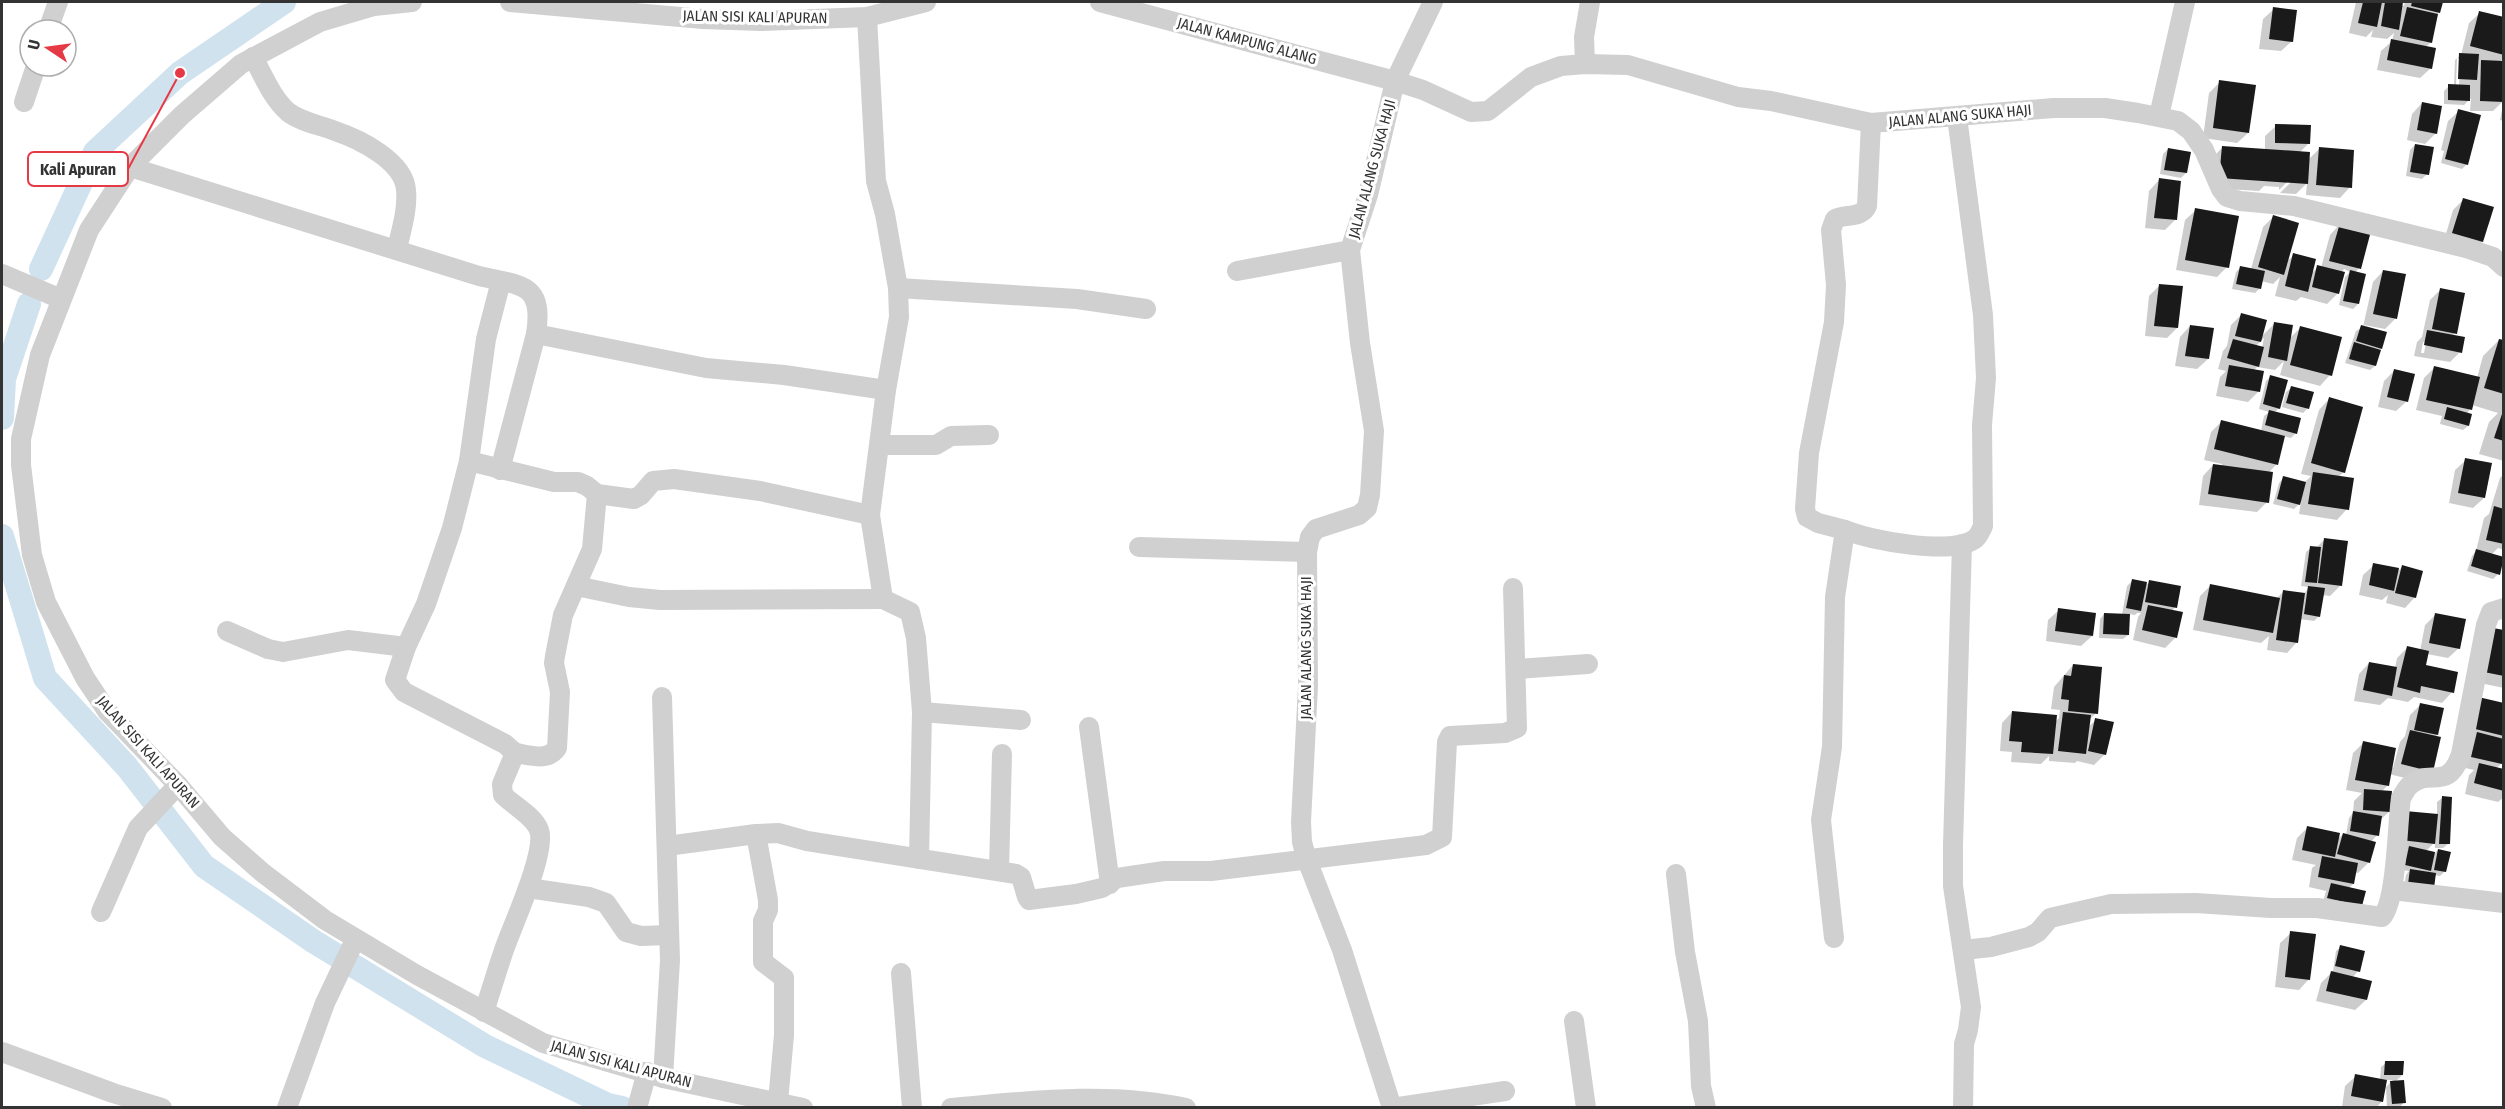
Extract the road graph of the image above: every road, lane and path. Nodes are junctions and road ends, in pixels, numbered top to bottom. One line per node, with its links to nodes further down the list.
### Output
1 (58, 2): 10 (street)
2 (412, 2): 11 (street, JALAN SISI KALI APURAN)
3 (510, 2): 9 (street, JALAN SISI KALI APURAN)
4 (926, 2): 9 (street, JALAN SISI KALI APURAN)
5 (1100, 2): 14 (street, JALAN KAMPUNG ALANG)
6 (1433, 2): 14 (street)
7 (1590, 2): 12 (street)
8 (2185, 2): 16 (street)
9 (867, 17): 26 (street)
10 (52, 18)
11 (253, 57): 19 (street, JALAN SISI KALI APURAN); 20 (street)
12 (1585, 64): 14 (street, JALAN ALANG SUKA HAJI); 18 (street, JALAN ALANG SUKA HAJI)
13 (32, 78): 15 (street)
14 (1395, 81): 21 (street, JALAN ALANG SUKA HAJI)
15 (24, 102)
16 (2159, 116): 17 (street, JALAN ALANG SUKA HAJI); 22 (street, JALAN ALANG SUKA HAJI)
17 (1957, 117): 18 (street, JALAN ALANG SUKA HAJI); 38 (street)
18 (1871, 123): 37 (street)
19 (130, 167): 20 (street); 27 (street, JALAN SISI KALI APURAN)
20 (397, 249): 25 (street)
21 (1350, 250): 23 (street); 40 (street, JALAN ALANG SUKA HAJI)
22 (2504, 267)
23 (1237, 271)
24 (2, 274): 27 (street)
25 (501, 281): 29 (street); 33 (street)
26 (898, 288): 28 (street); 30 (street)
27 (61, 298): 55 (street, JALAN SISI KALI APURAN)
28 (1146, 309)
29 (536, 334): 30 (street); 34 (street)
30 (886, 390): 32 (street)
31 (989, 435): 32 (street)
32 (880, 445): 36 (street)
33 (469, 461): 34 (street); 46 (street)
34 (501, 470): 35 (street)
35 (597, 494): 36 (street); 41 (street)
36 (870, 514): 43 (street)
37 (1845, 530): 38 (street); 68 (street)
38 (1962, 544): 70 (street)
39 (1139, 547): 40 (street)
40 (1307, 552): 59 (street, JALAN ALANG SUKA HAJI)
41 (576, 586): 43 (street); 53 (street)
42 (1513, 588): 48 (street)
43 (883, 599): 50 (street)
44 (2504, 608): 64 (street)
45 (227, 631): 46 (street)
46 (406, 647): 53 (street)
47 (1588, 664): 48 (street)
48 (1516, 669): 59 (street)
49 (662, 697): 57 (street)
50 (922, 712): 51 (street); 58 (street)
51 (1021, 720)
52 (1089, 727): 62 (street)
53 (515, 753): 63 (street)
54 (1002, 754): 60 (street)
55 (174, 789): 66 (street); 69 (street, JALAN SISI KALI APURAN)
56 (756, 834): 57 (street); 58 (street); 77 (street)
57 (667, 846): 67 (street)
58 (919, 859): 60 (street)
59 (1307, 860): 62 (street); 85 (street, JALAN ALANG SUKA HAJI)
60 (999, 870): 62 (street)
61 (1676, 874): 87 (street)
62 (1110, 884)
63 (528, 888): 67 (street); 72 (street)
64 (2392, 890): 65 (street); 70 (street)
65 (2504, 903)
66 (101, 912)
67 (669, 935): 75 (street)
68 (1834, 938)
69 (353, 945): 72 (street, JALAN SISI KALI APURAN); 79 (street)
70 (1963, 950): 88 (street)
71 (901, 973): 82 (street)
72 (484, 1012): 75 (street, JALAN SISI KALI APURAN)
73 (1574, 1021): 86 (street)
74 (2, 1052): 78 (street)
75 (651, 1078): 77 (street, JALAN SISI KALI APURAN); 80 (street)
76 (1505, 1091): 85 (street)
77 (778, 1102): 81 (street, JALAN SISI KALI APURAN)
78 (162, 1107)
79 (287, 1107)
80 (637, 1107)
81 (803, 1107)
82 (912, 1107)
83 (951, 1107): 84 (street)
84 (1186, 1107)
85 (1392, 1107)
86 (1586, 1107)
87 (1706, 1107)
88 (1963, 1107)

